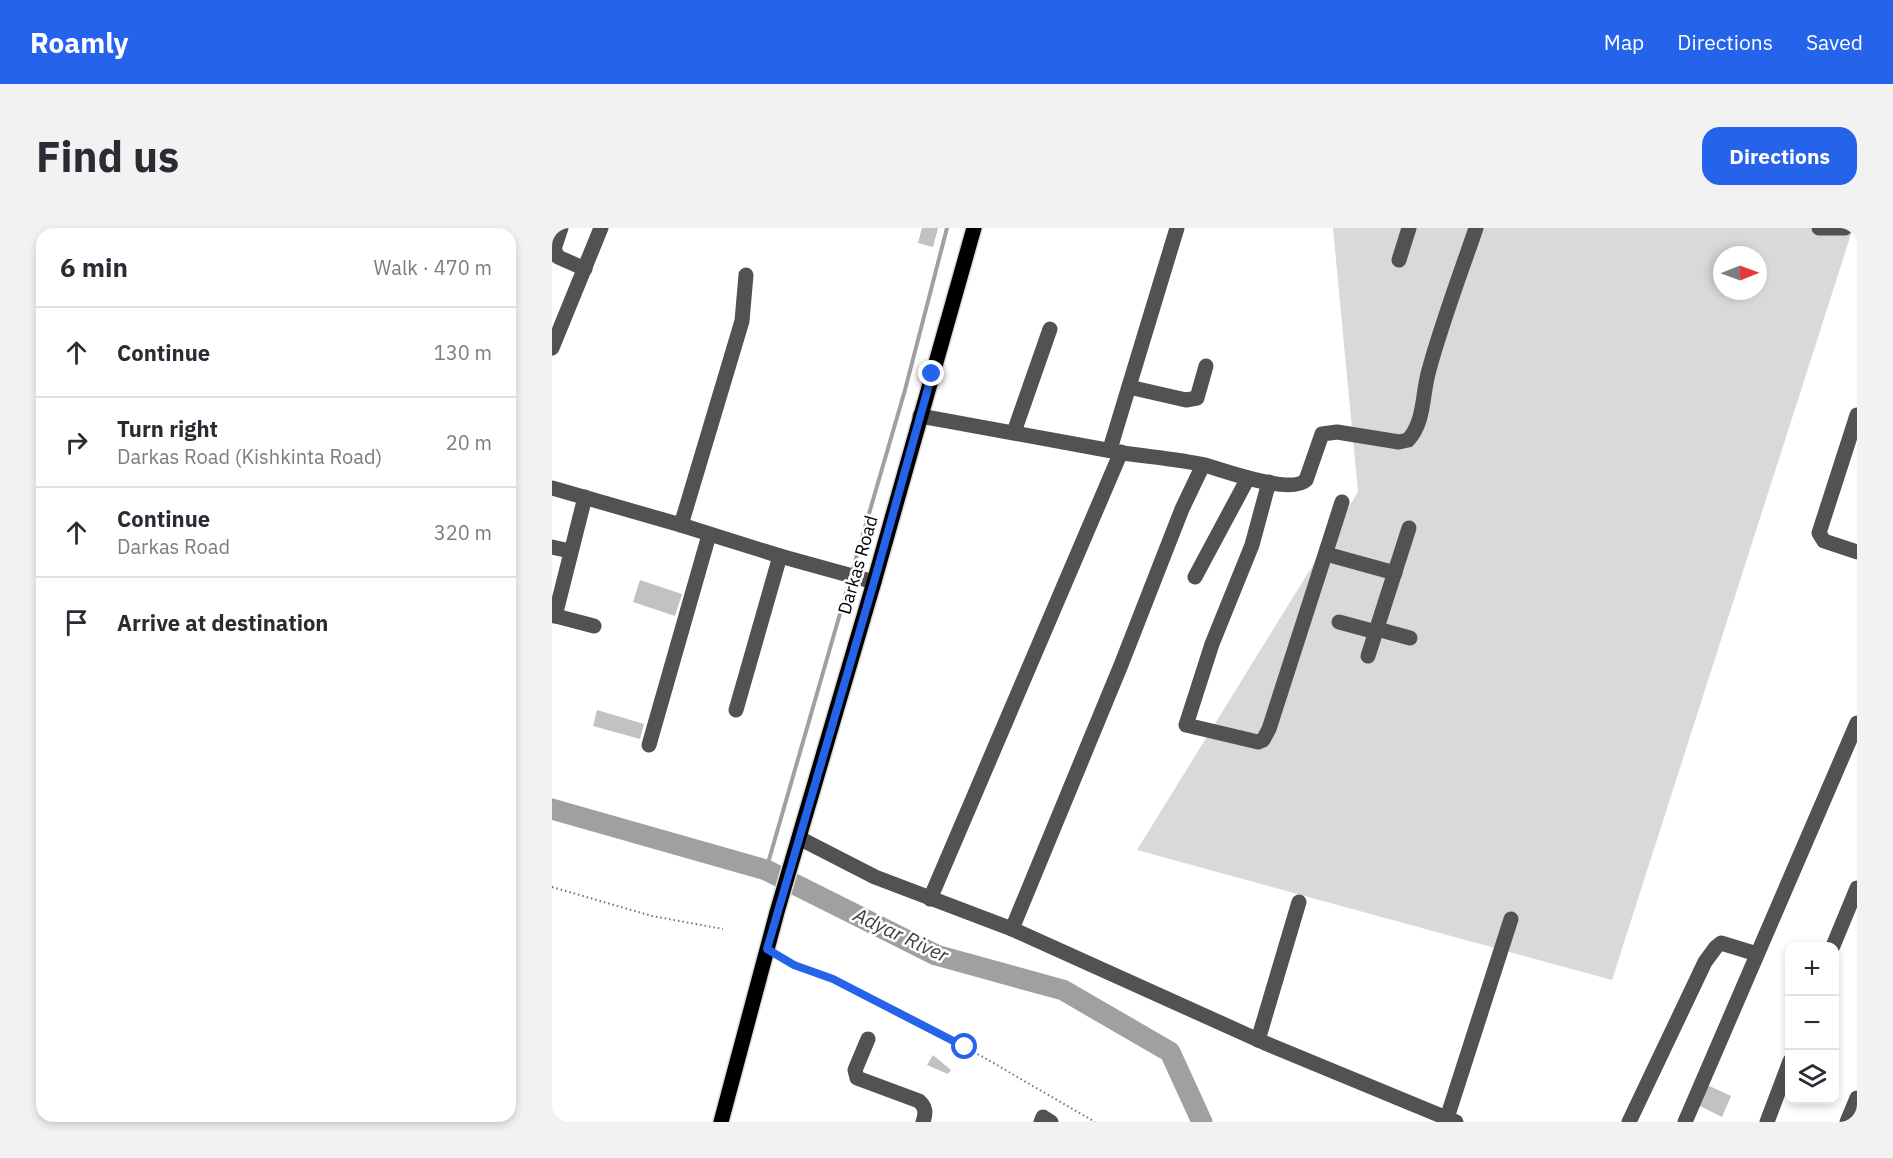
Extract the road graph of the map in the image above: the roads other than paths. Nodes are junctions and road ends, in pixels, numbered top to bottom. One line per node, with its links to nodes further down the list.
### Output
1 (561, 228): 10 (street)
2 (601, 228): 10 (street)
3 (974, 228): 17 (main road, Darkas Road)
4 (1177, 228): 15 (street)
5 (1409, 228): 9 (street)
6 (1476, 228): 22 (street)
7 (1819, 228): 8 (street)
8 (1845, 228)
9 (1399, 260)
10 (585, 269): 13 (street)
11 (746, 275): 26 (street)
12 (1050, 329): 18 (street)
13 (552, 348)
14 (1206, 366): 15 (street)
15 (1130, 387): 19 (street)
16 (1857, 415): 30 (street)
17 (920, 416): 18 (street); 36 (main road, Darkas Road)
18 (1014, 432): 19 (street)
19 (1116, 451): 20 (street); 48 (street)
20 (1203, 465): 21 (street); 51 (street)
21 (1248, 478): 22 (street); 35 (street)
22 (1269, 482): 32 (street)
23 (552, 488): 24 (street)
24 (585, 497): 26 (street); 31 (street)
25 (1342, 502): 32 (street)
26 (681, 525): 28 (street)
27 (1409, 528): 34 (street)
28 (709, 535): 33 (street); 45 (street)
29 (552, 547): 31 (street)
30 (1857, 550)
31 (570, 551): 37 (street)
32 (1326, 554): 34 (street)
33 (780, 556): 36 (street); 43 (street)
34 (1395, 573): 40 (street)
35 (1195, 577)
36 (860, 578): 46 (main road, Darkas Road)
37 (553, 615): 39 (street)
38 (1339, 622): 40 (street)
39 (594, 626)
40 (1376, 631): 41 (street); 42 (street)
41 (1410, 638)
42 (1368, 656)
43 (736, 710)
44 (1857, 723): 53 (street)
45 (649, 746)
46 (799, 838): 48 (street); 59 (main road, Darkas Road)
47 (1857, 888): 52 (street)
48 (930, 899): 51 (street)
49 (1299, 902): 55 (street)
50 (1511, 918): 58 (street)
51 (1012, 928): 55 (street)
52 (1835, 942)
53 (1757, 954): 63 (street); 64 (street)
54 (868, 1039): 60 (street)
55 (1258, 1040): 58 (street)
56 (1785, 1074): 65 (street)
57 (1857, 1098): 66 (street)
58 (1452, 1120)
59 (721, 1122)
60 (923, 1122)
61 (1041, 1122): 62 (street)
62 (1051, 1122)
63 (1629, 1122)
64 (1685, 1122)
65 (1767, 1122)
66 (1847, 1122)

